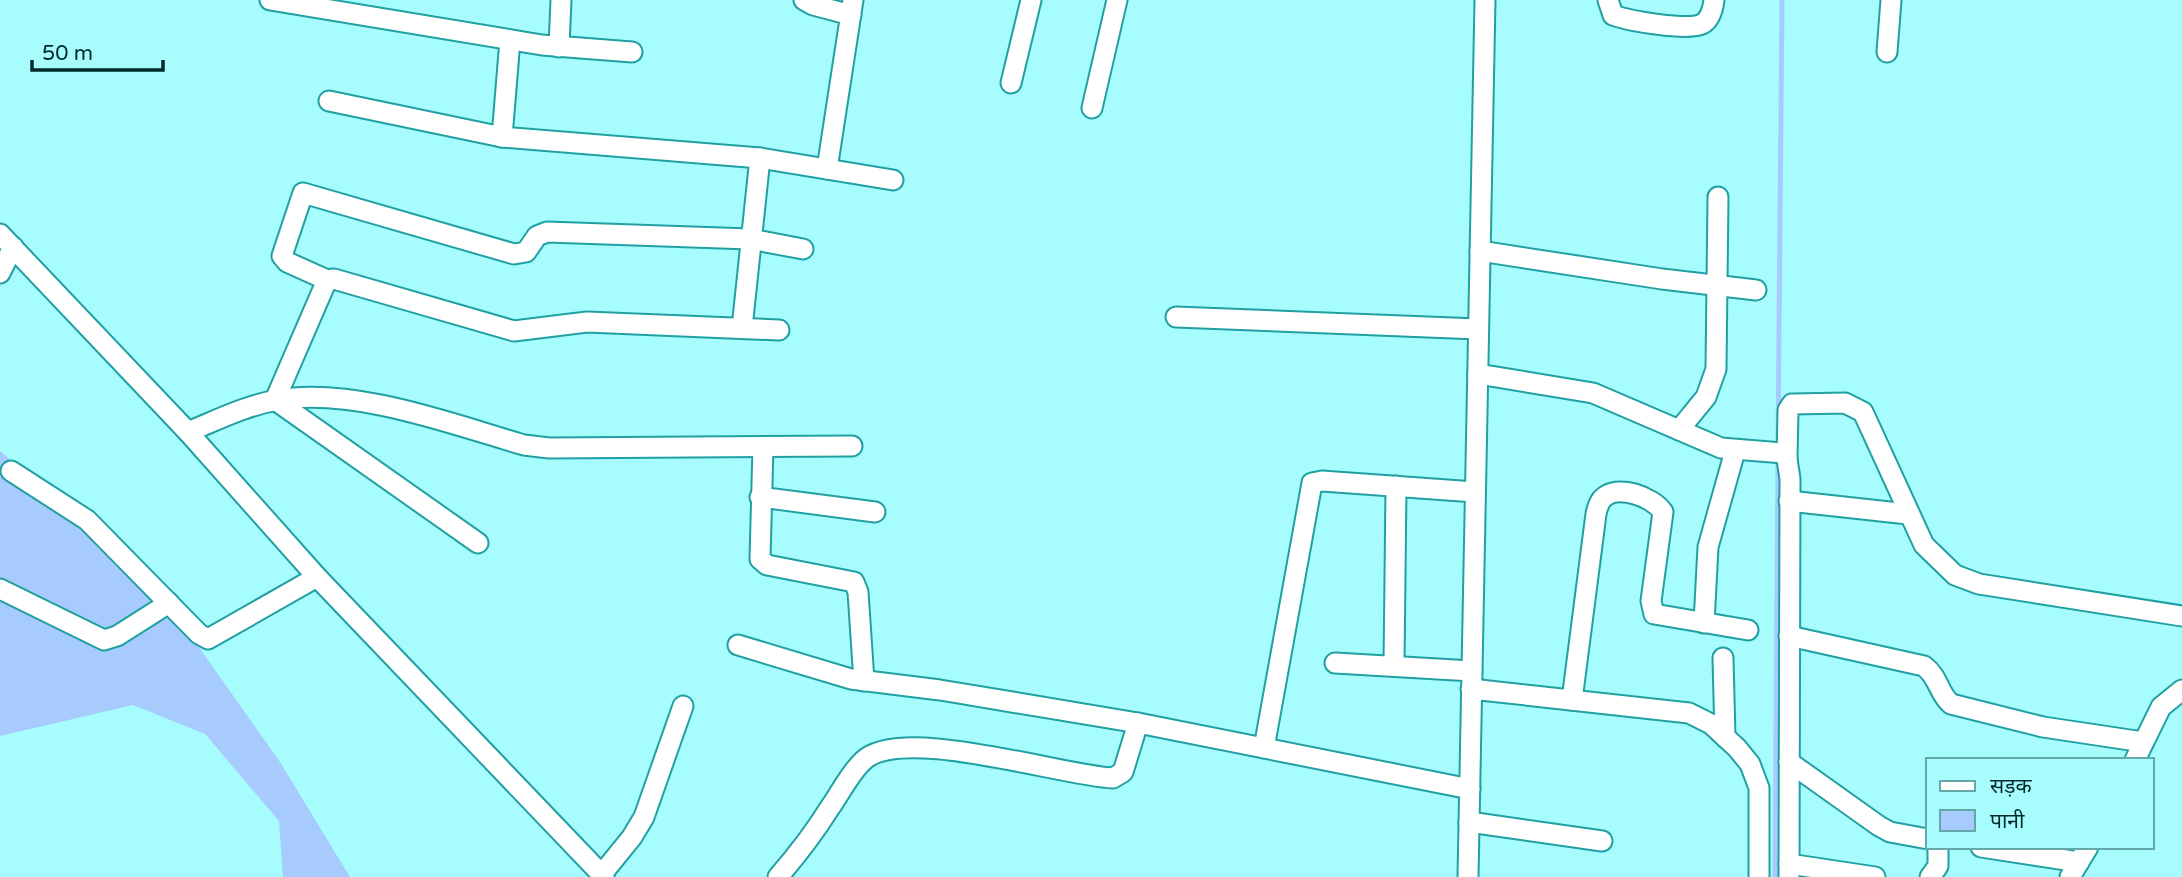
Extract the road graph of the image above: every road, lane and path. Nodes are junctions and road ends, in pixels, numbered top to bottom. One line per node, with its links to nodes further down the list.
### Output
1 (270, 0): 11 (street)
2 (561, 0): 12 (street)
3 (804, 0): 10 (street)
4 (1031, 0): 15 (street)
5 (1118, 0): 17 (street)
6 (1485, 0): 26 (street)
7 (1608, 0): 8 (street)
8 (1714, 0)
9 (1891, 0): 14 (street)
10 (852, 8): 20 (street)
11 (510, 40): 12 (street); 18 (street)
12 (559, 47): 13 (street)
13 (632, 52)
14 (1887, 52)
15 (1012, 83)
16 (329, 101): 18 (street)
17 (1093, 108)
18 (502, 137): 19 (street)
19 (760, 158): 20 (street); 23 (street)
20 (827, 169): 21 (street)
21 (893, 180)
22 (1718, 197): 29 (street)
23 (750, 239): 25 (street); 28 (street); 32 (street)
24 (6, 240): 27 (street); 38 (street)
25 (803, 249)
26 (1480, 251): 29 (street); 33 (street)
27 (0, 274)
28 (327, 281): 32 (street); 36 (street)
29 (1718, 286): 30 (street); 37 (street)
30 (1756, 290)
31 (1176, 317): 33 (street)
32 (742, 328): 34 (street)
33 (1478, 329): 35 (street)
34 (779, 330)
35 (1478, 374): 37 (street); 45 (street)
36 (275, 400): 38 (street); 40 (street); 50 (street)
37 (1679, 430): 41 (street)
38 (188, 432): 51 (street)
39 (852, 446): 40 (street)
40 (763, 447): 46 (street)
41 (1735, 451): 42 (street); 55 (street)
42 (1779, 455): 47 (street); 49 (street)
43 (11, 471): 53 (street)
44 (1396, 486): 45 (street); 61 (street); 69 (street)
45 (1475, 492): 62 (street)
46 (760, 497): 48 (street); 63 (street)
47 (1789, 501): 49 (street); 57 (street)
48 (875, 512)
49 (1909, 514): 54 (street)
50 (478, 543)
51 (317, 577): 53 (street); 80 (street)
52 (0, 589): 53 (street)
53 (169, 603)
54 (2182, 616)
55 (1704, 623): 56 (street); 65 (street)
56 (1748, 630)
57 (1789, 636): 70 (street); 71 (street)
58 (738, 645): 63 (street)
59 (1723, 658): 68 (street)
60 (1335, 663): 61 (street)
61 (1394, 666): 62 (street)
62 (1472, 680): 65 (street); 72 (street)
63 (864, 681): 67 (street)
64 (2182, 690): 70 (street)
65 (1572, 700): 68 (street)
66 (683, 706): 80 (street)
67 (1139, 723): 69 (street); 81 (street)
68 (1725, 737): 83 (street)
69 (1264, 748): 72 (street)
70 (2139, 751)
71 (1789, 762): 74 (street); 79 (street)
72 (1469, 789): 73 (street)
73 (1469, 822): 75 (street); 82 (street)
74 (1926, 839)
75 (1602, 841)
76 (1938, 849): 85 (street)
77 (1994, 849): 78 (street)
78 (2079, 862)
79 (1789, 870): 84 (street)
80 (603, 876)
81 (778, 877)
82 (1468, 877)
83 (1759, 877)
84 (1875, 877)
85 (1930, 877)

